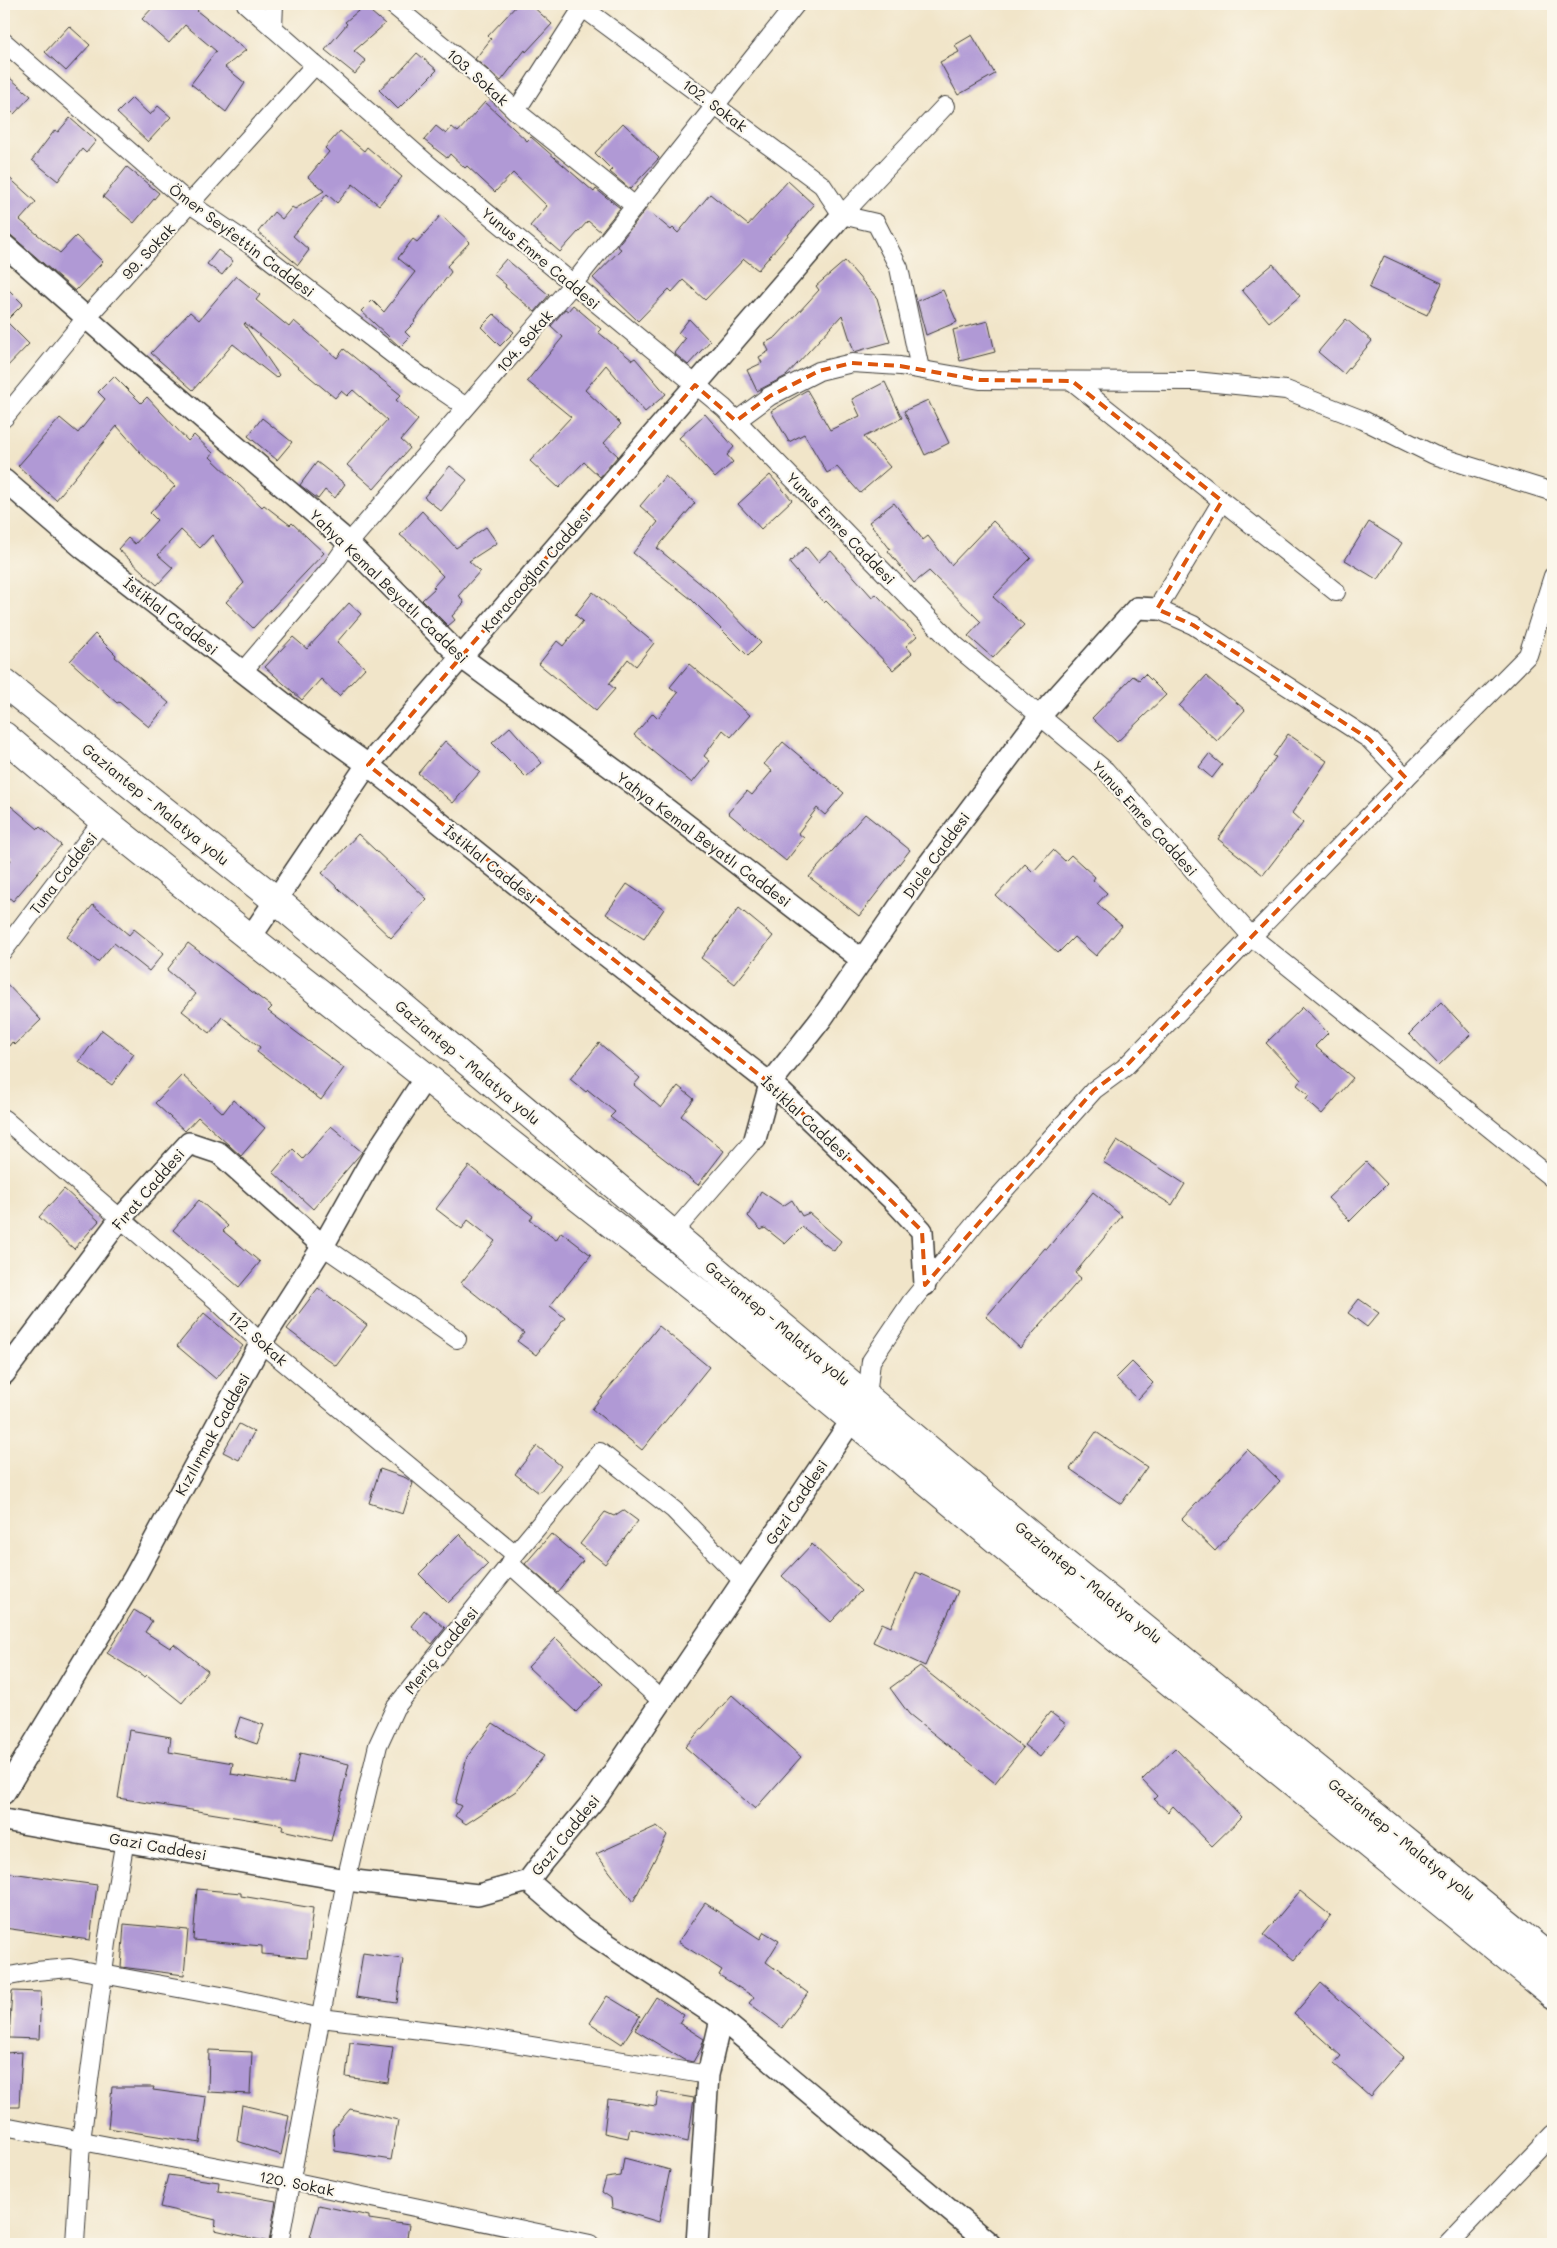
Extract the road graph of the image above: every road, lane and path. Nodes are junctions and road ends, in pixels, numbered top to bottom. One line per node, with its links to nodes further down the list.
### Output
1 (246, 4): 6 (street, Yunus Emre Caddesi)
2 (274, 4): 6 (street)
3 (392, 4): 11 (street, 103. Sokak)
4 (796, 4): 9 (street, 104. Sokak)
5 (580, 6): 9 (street, 102. Sokak); 11 (street, 103. Sokak)
6 (273, 28): 8 (street, Yunus Emre Caddesi)
7 (4, 42): 12 (street, Ömer Seyfettin Caddesi)
8 (315, 65): 12 (street, 99. Sokak); 16 (street, Yunus Emre Caddesi)
9 (716, 105): 13 (street, 104. Sokak); 14 (street, 102. Sokak)
10 (945, 106): 14 (street)
11 (516, 111): 13 (street)
12 (190, 204): 17 (street, 99. Sokak); 21 (street, Ömer Seyfettin Caddesi)
13 (635, 206): 16 (street, 104. Sokak)
14 (842, 215): 18 (street); 20 (street, Karacaoğlan Caddesi)
15 (4, 245): 17 (street, Yahya Kemal Beyatlı Caddesi)
16 (573, 284): 20 (street, Yunus Emre Caddesi); 21 (street, 104. Sokak)
17 (86, 318): 22 (street, 99. Sokak); 27 (street, Yahya Kemal Beyatlı Caddesi)
18 (920, 369): 19 (street); 23 (street)
19 (1072, 381): 25 (street); 26 (street)
20 (695, 385): 23 (street, Yunus Emre Caddesi); 31 (street, Karacaoğlan Caddesi)
21 (466, 407): 27 (street, 104. Sokak)
22 (4, 418)
23 (736, 421): 34 (street, Yunus Emre Caddesi)
24 (4, 480): 32 (street, İstiklal Caddesi)
25 (1553, 492)
26 (1222, 500): 29 (street); 30 (street)
27 (348, 544): 31 (street, Yahya Kemal Beyatlı Caddesi); 32 (street, 104. Sokak)
28 (1553, 576): 37 (street)
29 (1336, 592)
30 (1157, 609): 34 (street, Dicle Caddesi); 37 (street)
31 (461, 657): 36 (street, Karacaoğlan Caddesi); 43 (street, Yahya Kemal Beyatlı Caddesi)
32 (243, 672): 36 (street, İstiklal Caddesi)
33 (4, 683): 39 (highway, Gaziantep - Malatya yolu)
34 (1040, 716): 41 (street, Yunus Emre Caddesi); 43 (street, Dicle Caddesi)
35 (4, 737): 38 (highway, Gaziantep - Malatya yolu)
36 (368, 765): 39 (street, Karacaoğlan Caddesi); 45 (street, İstiklal Caddesi)
37 (1406, 778): 41 (street)
38 (104, 820): 40 (highway, Gaziantep - Malatya yolu); 42 (street, Tuna Caddesi)
39 (277, 901): 40 (street, Karacaoğlan Caddesi); 50 (highway, Gaziantep - Malatya yolu)
40 (250, 938): 44 (highway, Gaziantep - Malatya yolu)
41 (1252, 938): 48 (street, Yunus Emre Caddesi); 52 (street)
42 (4, 950)
43 (862, 960): 45 (street, Dicle Caddesi)
44 (425, 1078): 51 (street, Kızılırmak Caddesi); 56 (highway, Gaziantep - Malatya yolu)
45 (770, 1084): 47 (street, Dicle Caddesi); 52 (street, İstiklal Caddesi)
46 (4, 1119): 49 (street, 112. Sokak)
47 (755, 1139): 50 (street)
48 (1553, 1179)
49 (120, 1219): 51 (street, Fırat Caddesi); 54 (street, 112. Sokak); 55 (street, Fırat Caddesi)
50 (672, 1234): 56 (highway, Gaziantep - Malatya yolu)
51 (324, 1246): 53 (street); 54 (street, Kızılırmak Caddesi)
52 (925, 1285): 56 (street)
53 (457, 1339)
54 (261, 1343): 57 (street, 112. Sokak); 60 (street, Kızılırmak Caddesi)
55 (4, 1374)
56 (859, 1408): 58 (street, Gazi Caddesi); 65 (highway, Gaziantep - Malatya yolu); 68 (highway, Gaziantep - Malatya yolu)
57 (512, 1559): 58 (street, Meriç Caddesi); 59 (street, 112. Sokak); 63 (street, Meriç Caddesi)
58 (743, 1581): 59 (street, Gazi Caddesi)
59 (662, 1701): 64 (street, Gazi Caddesi)
60 (4, 1793)
61 (4, 1820): 62 (street, Gazi Caddesi)
62 (125, 1840): 63 (street, Gazi Caddesi); 66 (street)
63 (346, 1880): 64 (street, Gazi Caddesi); 69 (street, Meriç Caddesi)
64 (528, 1881): 70 (street)
65 (1553, 1962)
66 (103, 1974): 67 (street); 69 (street); 74 (street)
67 (4, 1977)
68 (1553, 1994)
69 (321, 2018): 71 (street); 75 (street, Meriç Caddesi)
70 (721, 2019): 71 (street); 80 (street)
71 (708, 2075): 79 (street)
72 (4, 2126): 74 (street, 120. Sokak)
73 (1553, 2134): 81 (street)
74 (81, 2141): 75 (street, 120. Sokak); 76 (street)
75 (291, 2181): 77 (street, Meriç Caddesi); 78 (street, 120. Sokak)
76 (75, 2244)
77 (278, 2244)
78 (590, 2244)
79 (697, 2244)
80 (990, 2244)
81 (1448, 2244)

